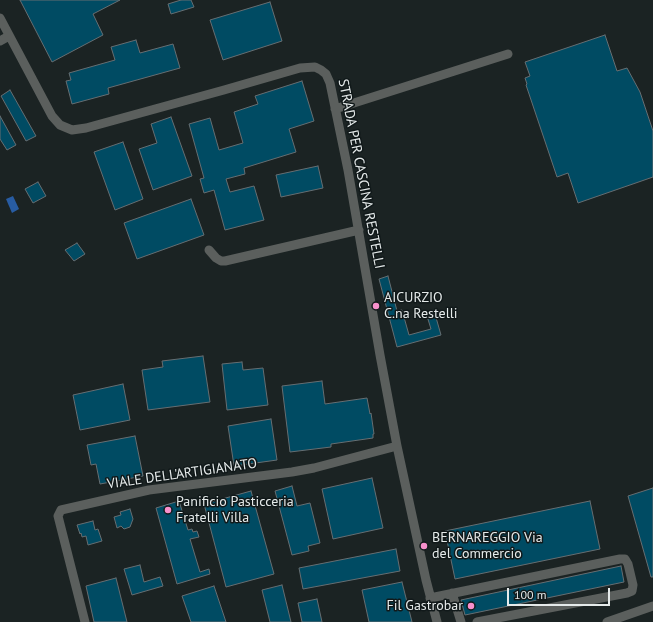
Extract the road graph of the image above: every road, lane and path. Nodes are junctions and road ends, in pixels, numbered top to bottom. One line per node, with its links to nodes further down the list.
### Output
1 (0, 18): 2 (street, STRADA PER CASCINA RESTELLI)
2 (9, 36): 3 (street); 5 (street, STRADA PER CASCINA RESTELLI)
3 (0, 41)
4 (508, 54): 5 (street)
5 (336, 109): 6 (street, STRADA PER CASCINA RESTELLI)
6 (359, 230): 7 (street); 8 (street, STRADA PER CASCINA RESTELLI)
7 (209, 250)
8 (397, 446): 10 (street, STRADA PER CASCINA RESTELLI); 12 (street, VIALE DELL'ARTIGIANATO)
9 (452, 593): 10 (street); 14 (street); 15 (street)
10 (430, 598): 13 (street, STRADA PER CASCINA RESTELLI)
11 (653, 606): 16 (street)
12 (85, 622)
13 (437, 622)
14 (461, 622)
15 (477, 622)
16 (607, 622)

